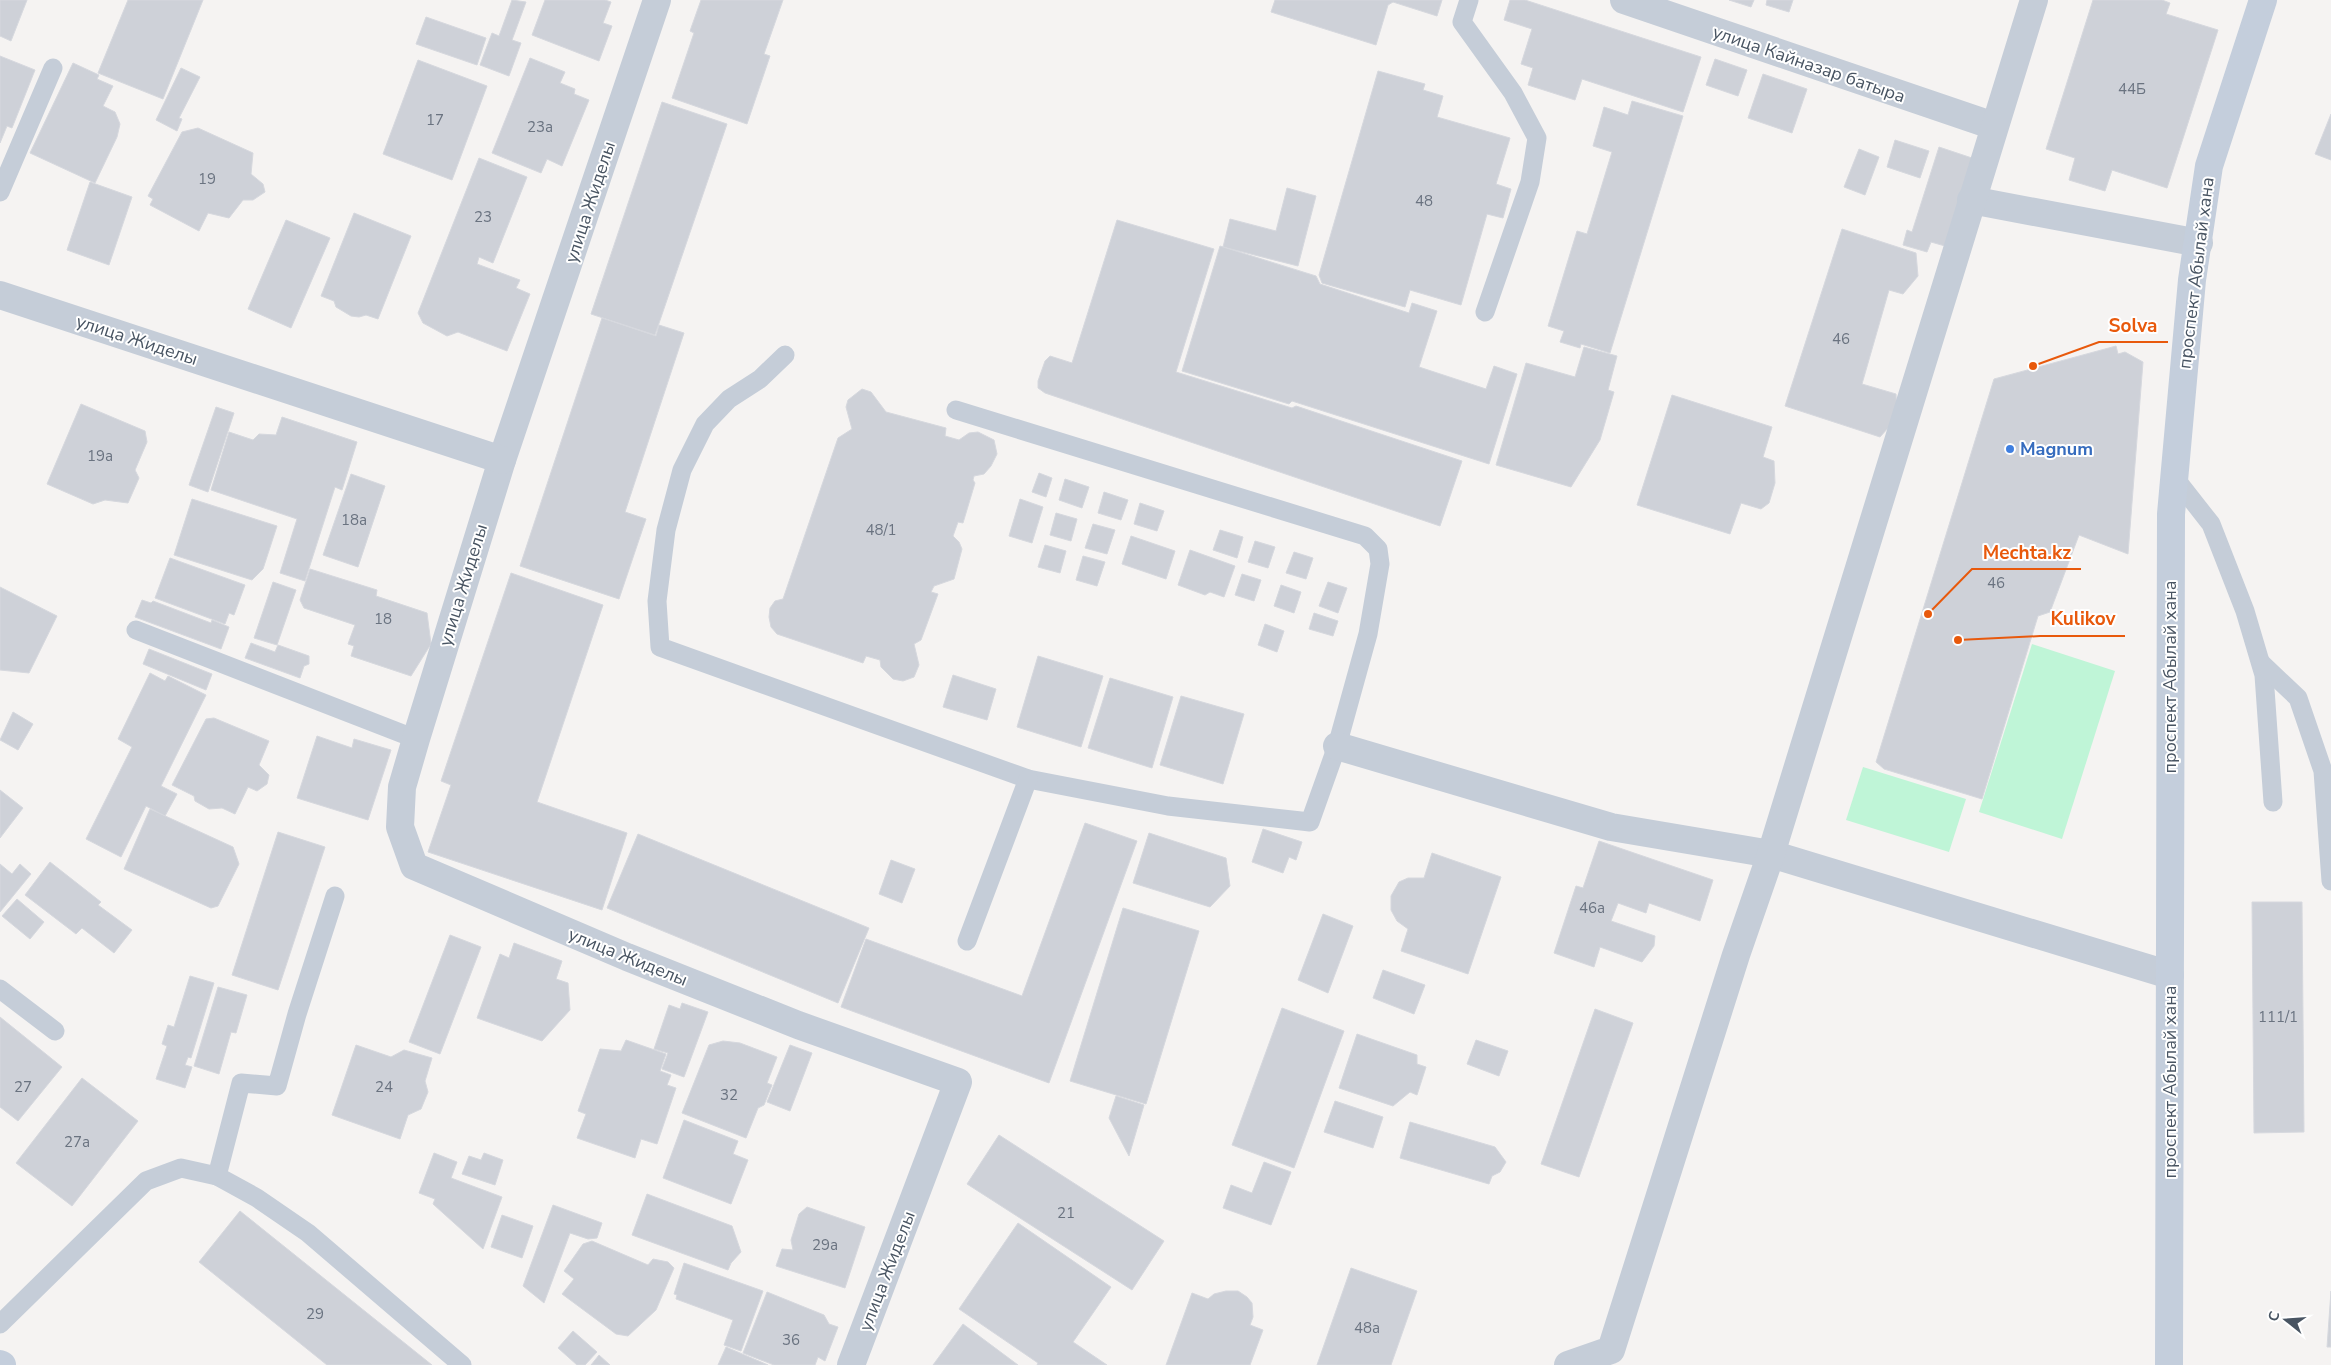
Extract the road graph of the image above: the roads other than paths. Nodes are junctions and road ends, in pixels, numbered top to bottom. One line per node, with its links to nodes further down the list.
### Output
1 (657, 0): 15 (street, улица Жиделы)
2 (1468, 0): 12 (lane)
3 (1624, 0): 7 (street, улица Кайназар батыра)
4 (2034, 0): 7 (street)
5 (2263, 0): 10 (main road, проспект Абылай хана)
6 (53, 68): 8 (lane)
7 (1994, 126): 9 (street)
8 (0, 192)
9 (1971, 200): 10 (street); 23 (street)
10 (2198, 242): 16 (main road, проспект Абылай хана)
11 (0, 295): 15 (street, улица Жиделы)
12 (1485, 312)
13 (785, 355): 21 (lane)
14 (956, 410): 20 (lane)
15 (502, 460): 19 (street, улица Жиделы)
16 (2174, 477): 18 (lane); 27 (main road, проспект Абылай хана)
17 (136, 630): 19 (lane)
18 (2261, 663): 22 (lane); 24 (lane)
19 (416, 740): 33 (street, улица Жиделы)
20 (1338, 746): 21 (lane); 23 (street)
21 (1028, 779): 26 (lane)
22 (2273, 802)
23 (1771, 854): 27 (street); 34 (street)
24 (2331, 881)
25 (335, 896): 30 (lane)
26 (966, 941)
27 (2170, 975): 35 (main road, проспект Абылай хана)
28 (0, 989): 29 (lane)
29 (55, 1031)
30 (217, 1176): 31 (lane); 32 (lane)
31 (0, 1324)
32 (462, 1365)
33 (851, 1365)
34 (1568, 1365)
35 (2169, 1365)

